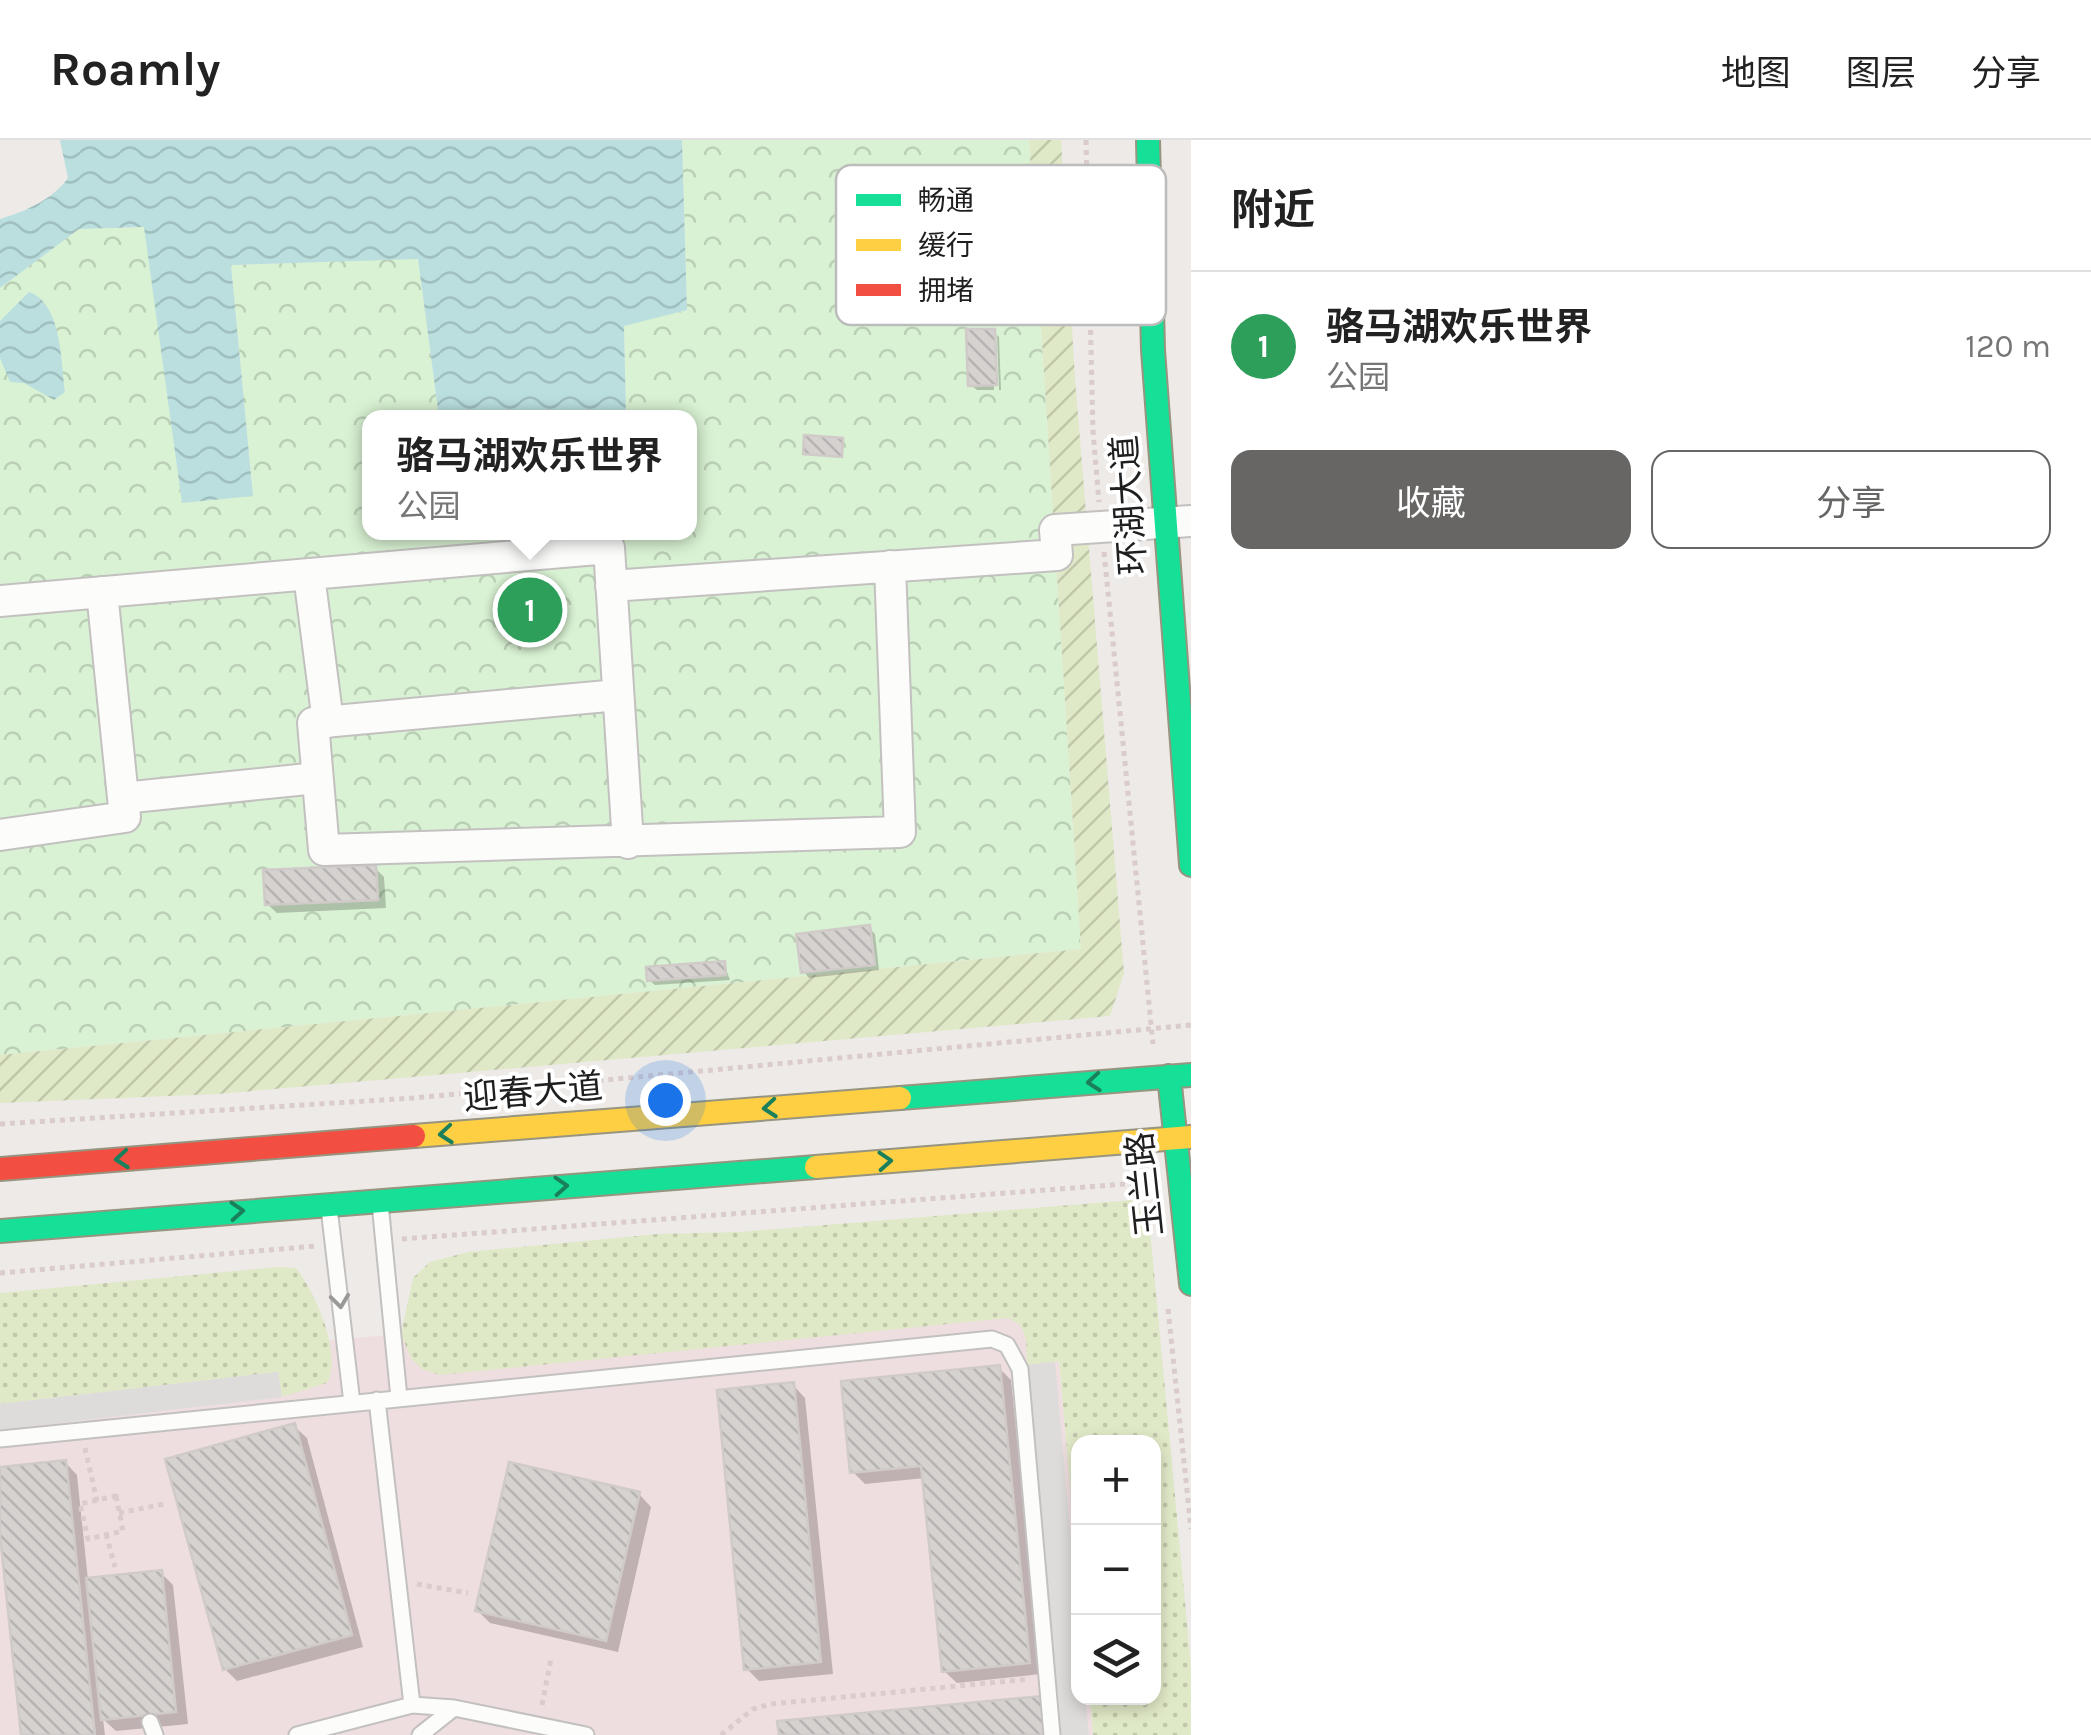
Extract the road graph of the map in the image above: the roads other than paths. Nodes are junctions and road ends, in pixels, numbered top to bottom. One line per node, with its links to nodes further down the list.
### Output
1 (1148, 140): 2 (main road, 环湖大道)
2 (1149, 165)
3 (1152, 325): 4 (main road, 环湖大道)
4 (1178, 522): 5 (street); 16 (main road, 环湖大道)
5 (890, 566): 7 (street); 15 (street)
6 (309, 575): 7 (street); 8 (street); 11 (street)
7 (611, 586): 10 (street)
8 (102, 592): 9 (street); 13 (street)
9 (0, 601)
10 (618, 695): 11 (street); 15 (street)
11 (328, 722): 12 (street)
12 (318, 778): 13 (street); 15 (street)
13 (123, 798): 14 (street)
14 (0, 836)
15 (628, 843)
16 (1191, 865)
17 (1172, 1076): 18 (main road, 玉兰路); 19 (main road, 迎春大道, one-way to 19)
18 (1183, 1137): 20 (main road, one-way to 18); 23 (main road, 玉兰路)
19 (0, 1169)
20 (380, 1200): 21 (main road); 24 (lane)
21 (329, 1204): 22 (main road, one-way to 21); 26 (lane, one-way to 26)
22 (0, 1231)
23 (1191, 1284)
24 (400, 1398): 25 (lane); 33 (lane)
25 (376, 1400): 26 (lane); 28 (lane)
26 (352, 1403): 27 (lane)
27 (0, 1439)
28 (412, 1705): 29 (lane); 30 (lane)
29 (454, 1708): 31 (lane); 32 (lane)
30 (297, 1735)
31 (420, 1735)
32 (586, 1735)
33 (1052, 1735)

